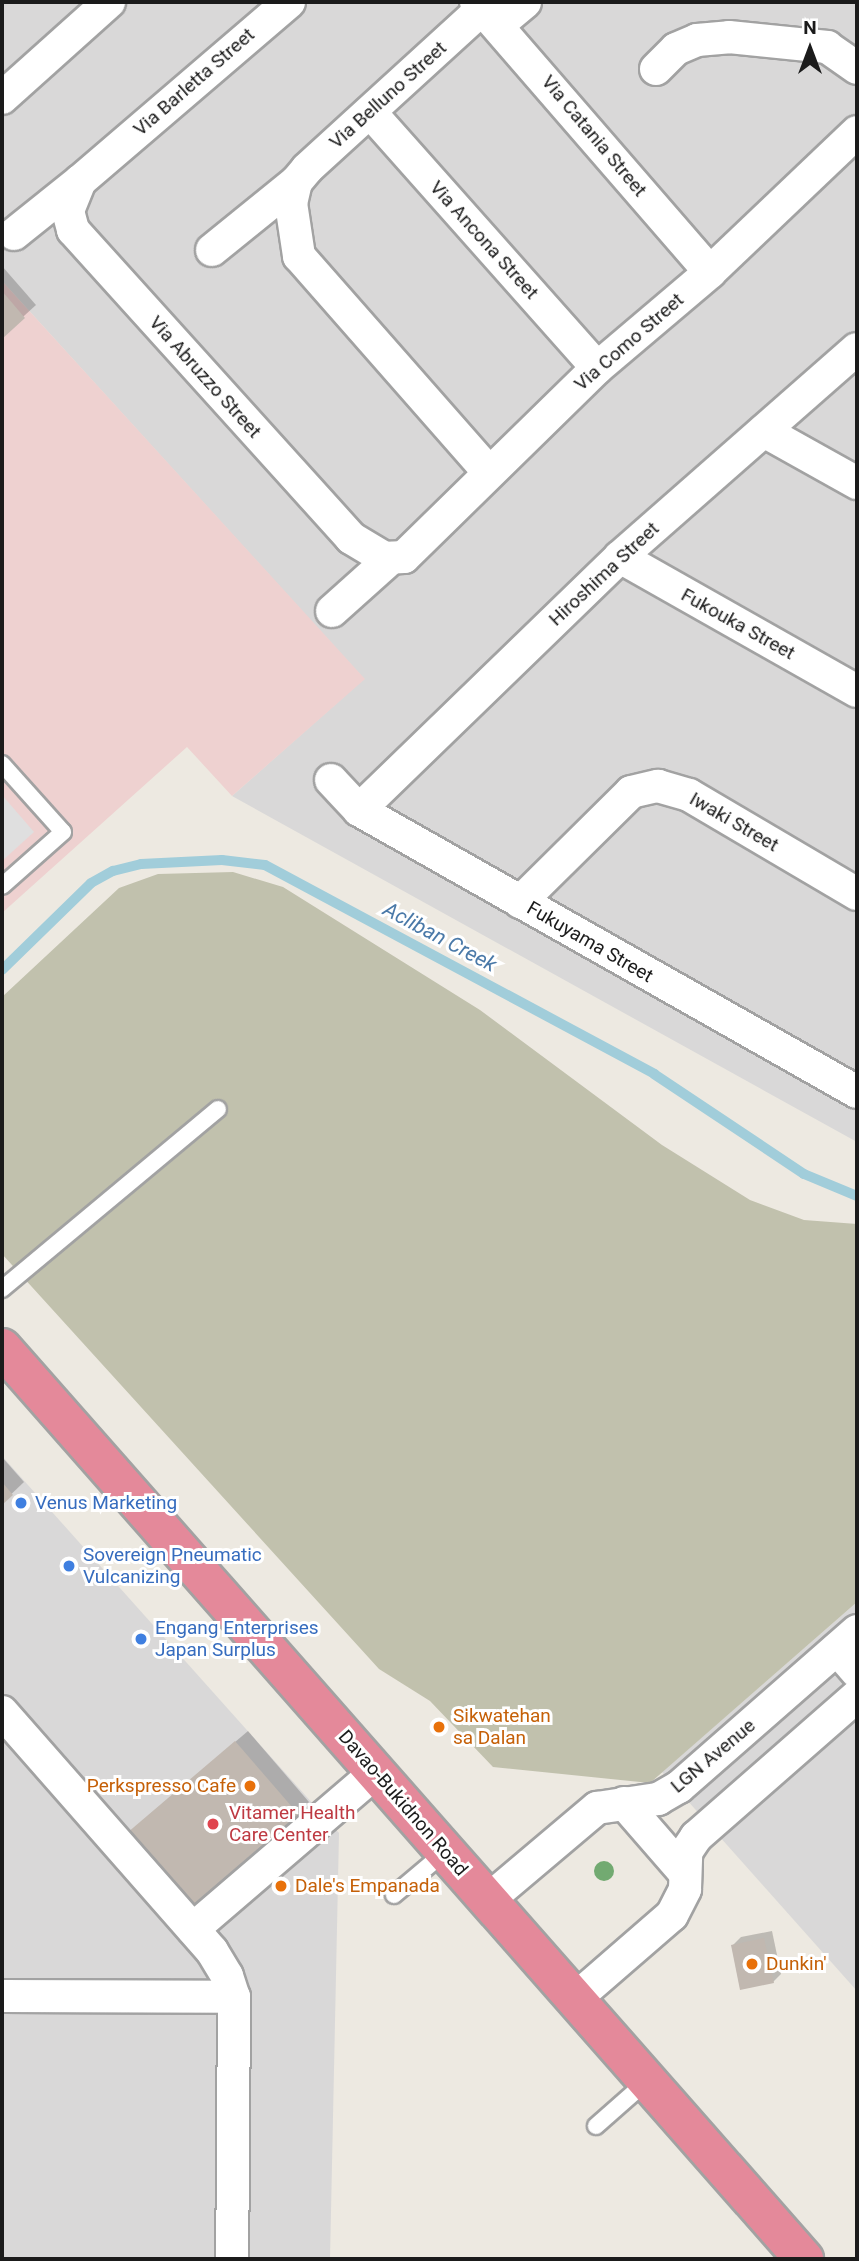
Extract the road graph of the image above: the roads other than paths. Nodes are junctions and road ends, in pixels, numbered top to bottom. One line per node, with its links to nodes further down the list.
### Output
1 (109, 2): 7 (street)
2 (289, 2): 10 (street, Via Barletta Street)
3 (524, 2): 4 (street, Via Belluno Street)
4 (486, 11): 8 (street, Via Belluno Street); 14 (street, Via Catania Street)
5 (857, 68): 6 (street)
6 (656, 69)
7 (2, 98)
8 (370, 112): 11 (street, Via Belluno Street); 16 (street, Via Ancona Street)
9 (857, 132): 14 (street, Via Como Street)
10 (90, 172): 12 (street, Via Barletta Street); 20 (street, Via Abruzzo Street)
11 (296, 182): 13 (street, Via Belluno Street); 18 (street)
12 (14, 233)
13 (212, 250)
14 (710, 272): 16 (street, Via Como Street)
15 (857, 349): 17 (street, Hiroshima Street)
16 (597, 368): 18 (street, Via Como Street)
17 (764, 431): 19 (street); 21 (street, Hiroshima Street)
18 (488, 471): 20 (street, Via Como Street)
19 (857, 483)
20 (398, 557): 22 (street, Via Como Street)
21 (620, 557): 23 (street, Fukouka Street); 26 (street, Hiroshima Street)
22 (332, 611)
23 (857, 691)
24 (2, 764): 27 (lane)
25 (331, 780): 26 (street, Fukuyama Street)
26 (359, 810): 29 (street, Fukuyama Street)
27 (2, 886)
28 (857, 894): 29 (street, Iwaki Street)
29 (520, 902): 30 (street, Fukuyama Street)
30 (857, 1092)
31 (218, 1109): 32 (lane)
32 (2, 1289)
33 (2, 1348): 37 (highway, Davao-Bukidnon Road)
34 (851, 1651): 38 (street, LGN Avenue)
35 (857, 1696): 40 (street)
36 (2, 1712): 43 (street)
37 (376, 1772): 39 (highway, Davao-Bukidnon Road); 43 (street)
38 (624, 1803): 40 (street); 42 (street, LGN Avenue)
39 (445, 1852): 41 (lane); 42 (highway, Davao-Bukidnon Road)
40 (684, 1872): 46 (street)
41 (394, 1895)
42 (488, 1900): 46 (highway, Davao-Bukidnon Road)
43 (193, 1928): 45 (street)
44 (2, 1996): 45 (street)
45 (234, 1997): 49 (street)
46 (575, 1999): 47 (highway, Davao-Bukidnon Road)
47 (647, 2081): 48 (lane); 50 (highway, Davao-Bukidnon Road)
48 (596, 2126)
49 (232, 2259)
50 (804, 2259)

